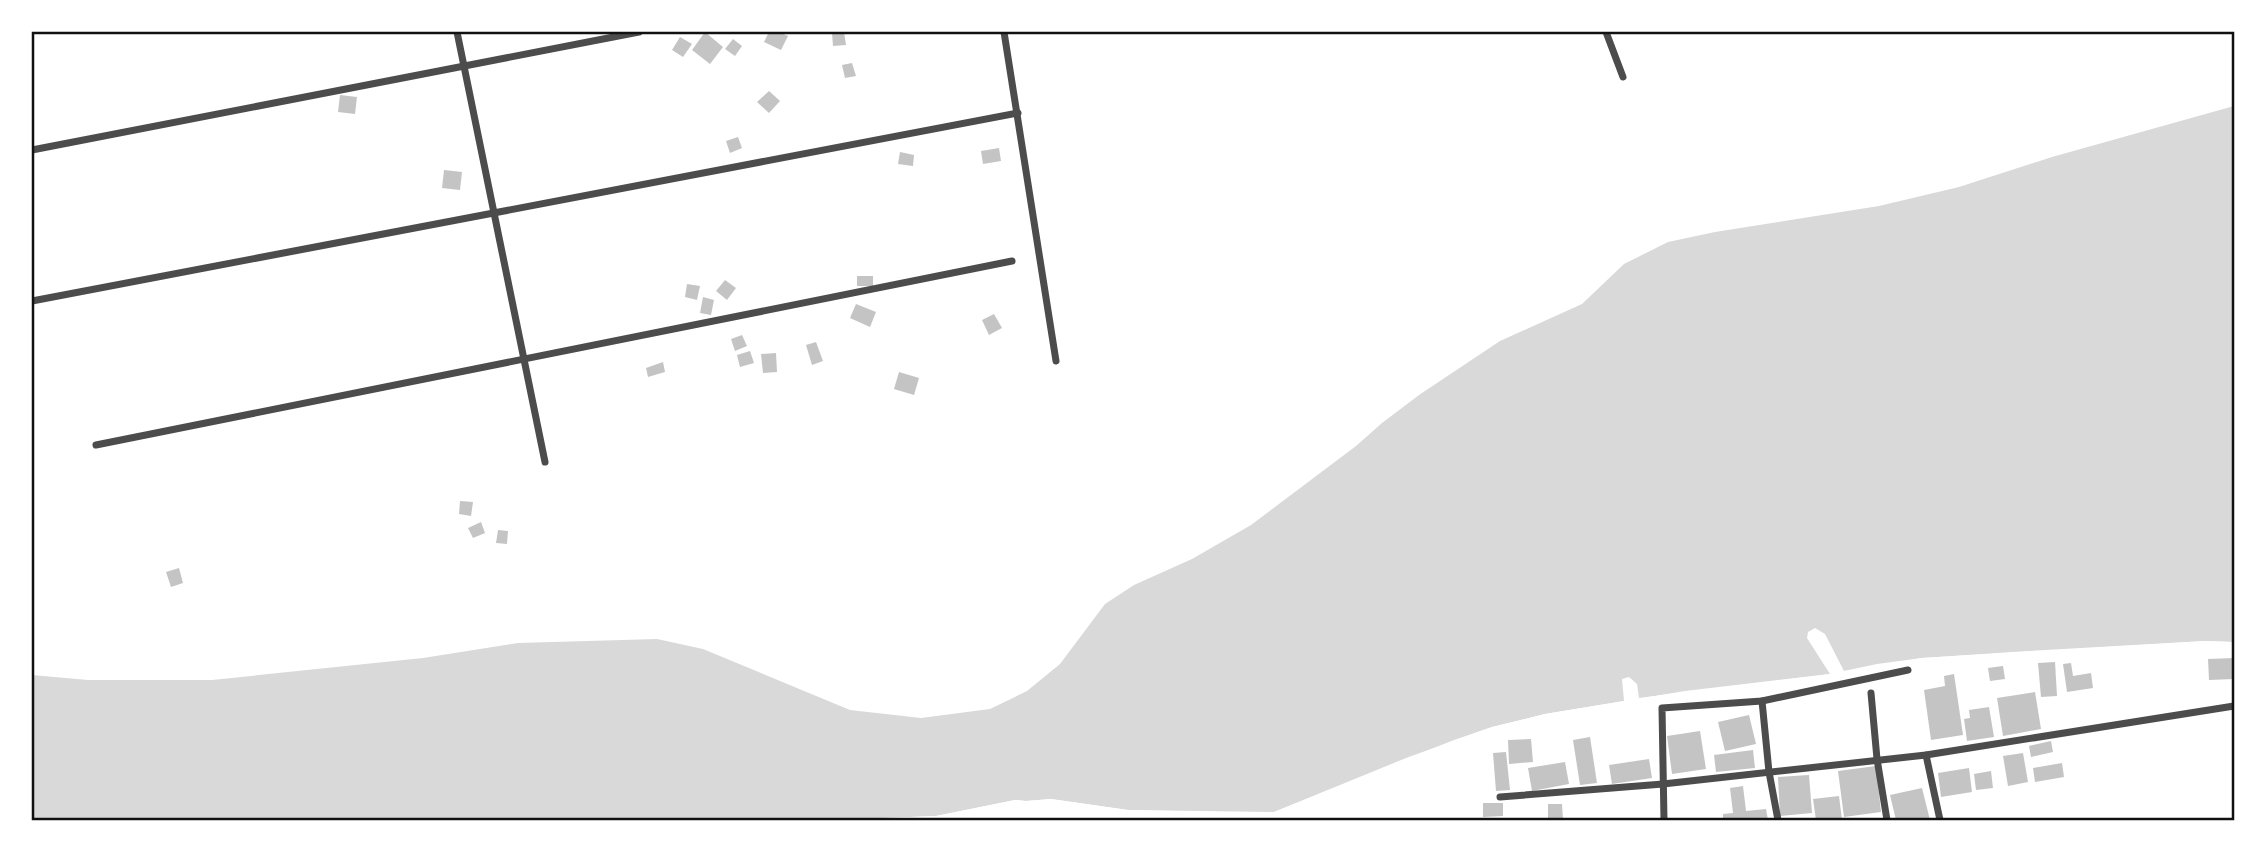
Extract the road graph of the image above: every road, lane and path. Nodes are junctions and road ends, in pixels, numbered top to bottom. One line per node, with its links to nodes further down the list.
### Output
1 (457, 32): 6 (street)
2 (639, 32): 5 (street)
3 (1004, 32): 8 (street)
4 (1605, 32): 7 (street)
5 (616, 34): 6 (street)
6 (464, 65): 9 (street); 10 (street)
7 (1623, 77)
8 (1018, 113): 10 (street); 14 (street)
9 (32, 150)
10 (494, 213): 12 (street); 13 (street)
11 (1012, 261): 13 (street)
12 (32, 301)
13 (524, 359): 15 (street); 16 (street)
14 (1056, 361)
15 (96, 445)
16 (545, 462)
17 (1908, 670): 19 (street)
18 (1871, 693): 22 (street)
19 (1762, 701): 23 (street); 24 (street)
20 (2235, 706): 21 (street)
21 (1926, 755): 22 (street); 29 (street)
22 (1877, 759): 23 (street); 28 (street)
23 (1769, 772): 24 (street); 27 (street)
24 (1663, 784): 25 (street); 26 (street)
25 (1500, 797)
26 (1664, 821)
27 (1777, 821)
28 (1887, 821)
29 (1940, 821)

